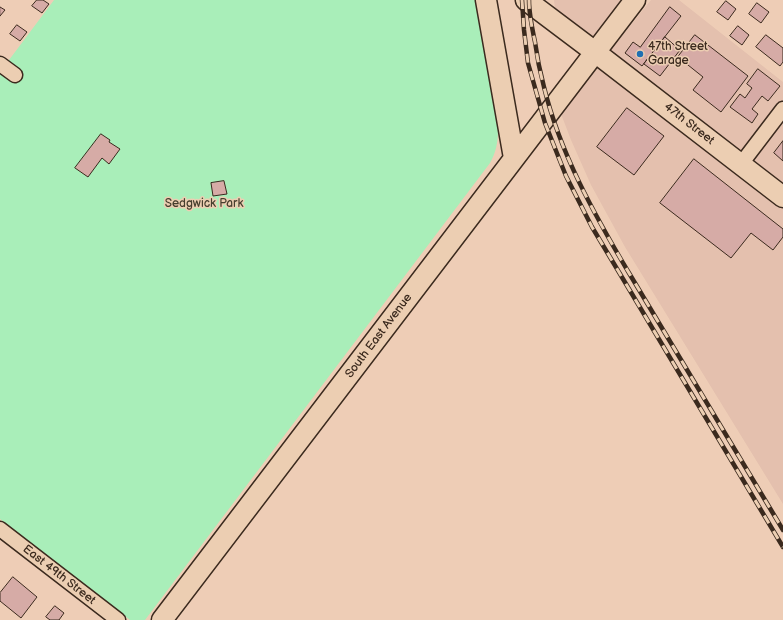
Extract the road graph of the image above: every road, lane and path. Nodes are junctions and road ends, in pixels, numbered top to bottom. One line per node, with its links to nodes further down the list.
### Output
1 (486, 0): 8 (main road)
2 (526, 0): 4 (main road, 47th Street)
3 (635, 0): 4 (main road, South East Avenue)
4 (595, 52): 8 (main road, South East Avenue); 9 (main road, 47th Street)
5 (0, 64): 6 (street)
6 (15, 75)
7 (783, 109): 9 (street)
8 (514, 158): 13 (main road, South East Avenue)
9 (741, 164): 10 (main road, 47th Street)
10 (783, 197)
11 (0, 530): 12 (street, East 49th Street)
12 (118, 620)
13 (162, 620)

